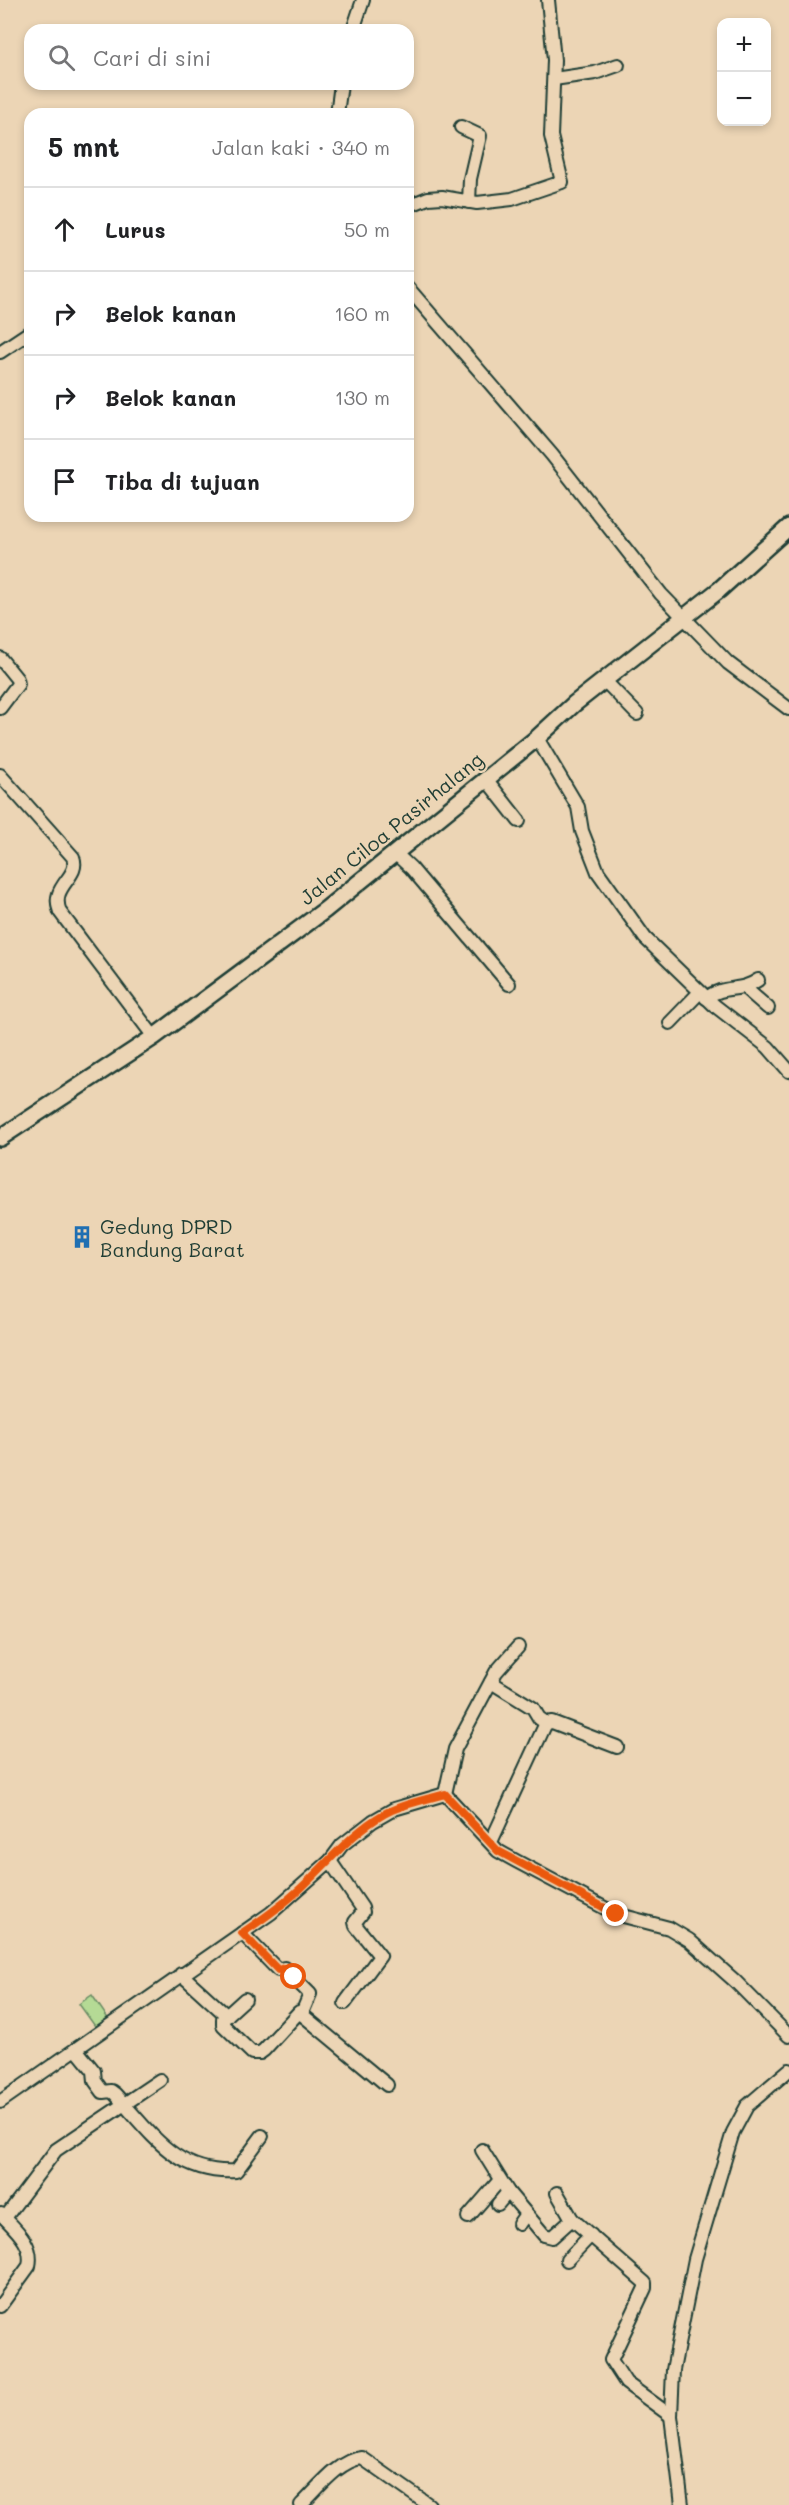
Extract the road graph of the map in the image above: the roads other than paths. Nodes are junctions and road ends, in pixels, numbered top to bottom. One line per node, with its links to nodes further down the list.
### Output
1 (363, 0): 3 (street)
2 (548, 0): 5 (street)
3 (355, 24)
4 (618, 65): 5 (street)
5 (554, 79): 9 (street)
6 (339, 90): 7 (street)
7 (338, 108)
8 (461, 127): 9 (street)
9 (469, 202): 10 (street)
10 (414, 204)
11 (414, 295): 15 (street)
12 (24, 336): 13 (street)
13 (0, 352)
14 (789, 527): 15 (main road, Jalan Ciloa Pasirhalang)
15 (684, 618): 17 (main road, Jalan Ciloa Pasirhalang); 19 (street)
16 (0, 658): 18 (street)
17 (604, 680): 20 (street); 21 (main road, Jalan Ciloa Pasirhalang)
18 (0, 708)
19 (789, 709)
20 (637, 714)
21 (537, 738): 23 (main road, Jalan Ciloa Pasirhalang); 29 (street)
22 (0, 775): 32 (street)
23 (486, 779): 24 (street); 25 (main road, Jalan Ciloa Pasirhalang)
24 (519, 821)
25 (396, 854): 27 (street); 32 (main road, Jalan Ciloa Pasirhalang)
26 (758, 980): 28 (street)
27 (509, 984)
28 (745, 988): 29 (street); 30 (street)
29 (703, 995): 31 (street); 33 (street)
30 (768, 1008)
31 (670, 1023)
32 (154, 1037): 34 (main road, Jalan Ciloa Pasirhalang)
33 (789, 1071)
34 (0, 1137)
35 (518, 1647): 36 (street)
36 (491, 1682): 37 (street); 39 (street)
37 (546, 1723): 38 (street); 40 (street)
38 (617, 1747)
39 (445, 1794): 40 (street); 41 (street)
40 (490, 1842): 48 (street)
41 (330, 1861): 42 (street); 45 (street)
42 (242, 1933): 43 (street); 46 (street)
43 (181, 1974): 47 (street); 49 (street)
44 (245, 1999): 47 (street)
45 (345, 2003)
46 (302, 2013): 47 (street); 52 (street)
47 (227, 2016)
48 (789, 2036)
49 (76, 2049): 53 (street); 54 (street)
50 (789, 2070): 67 (street)
51 (160, 2080): 54 (street)
52 (387, 2085)
53 (0, 2102)
54 (125, 2104): 55 (street); 61 (street)
55 (262, 2136)
56 (482, 2150): 57 (street)
57 (500, 2180): 58 (street); 62 (street)
58 (508, 2192): 60 (street); 63 (street)
59 (557, 2193): 63 (street)
60 (498, 2204)
61 (2, 2215): 66 (street)
62 (468, 2217)
63 (572, 2219): 64 (street)
64 (591, 2235): 65 (street); 67 (street)
65 (567, 2260)
66 (0, 2306)
67 (670, 2416): 70 (street)
68 (301, 2505): 69 (street)
69 (429, 2505)
70 (682, 2505)

